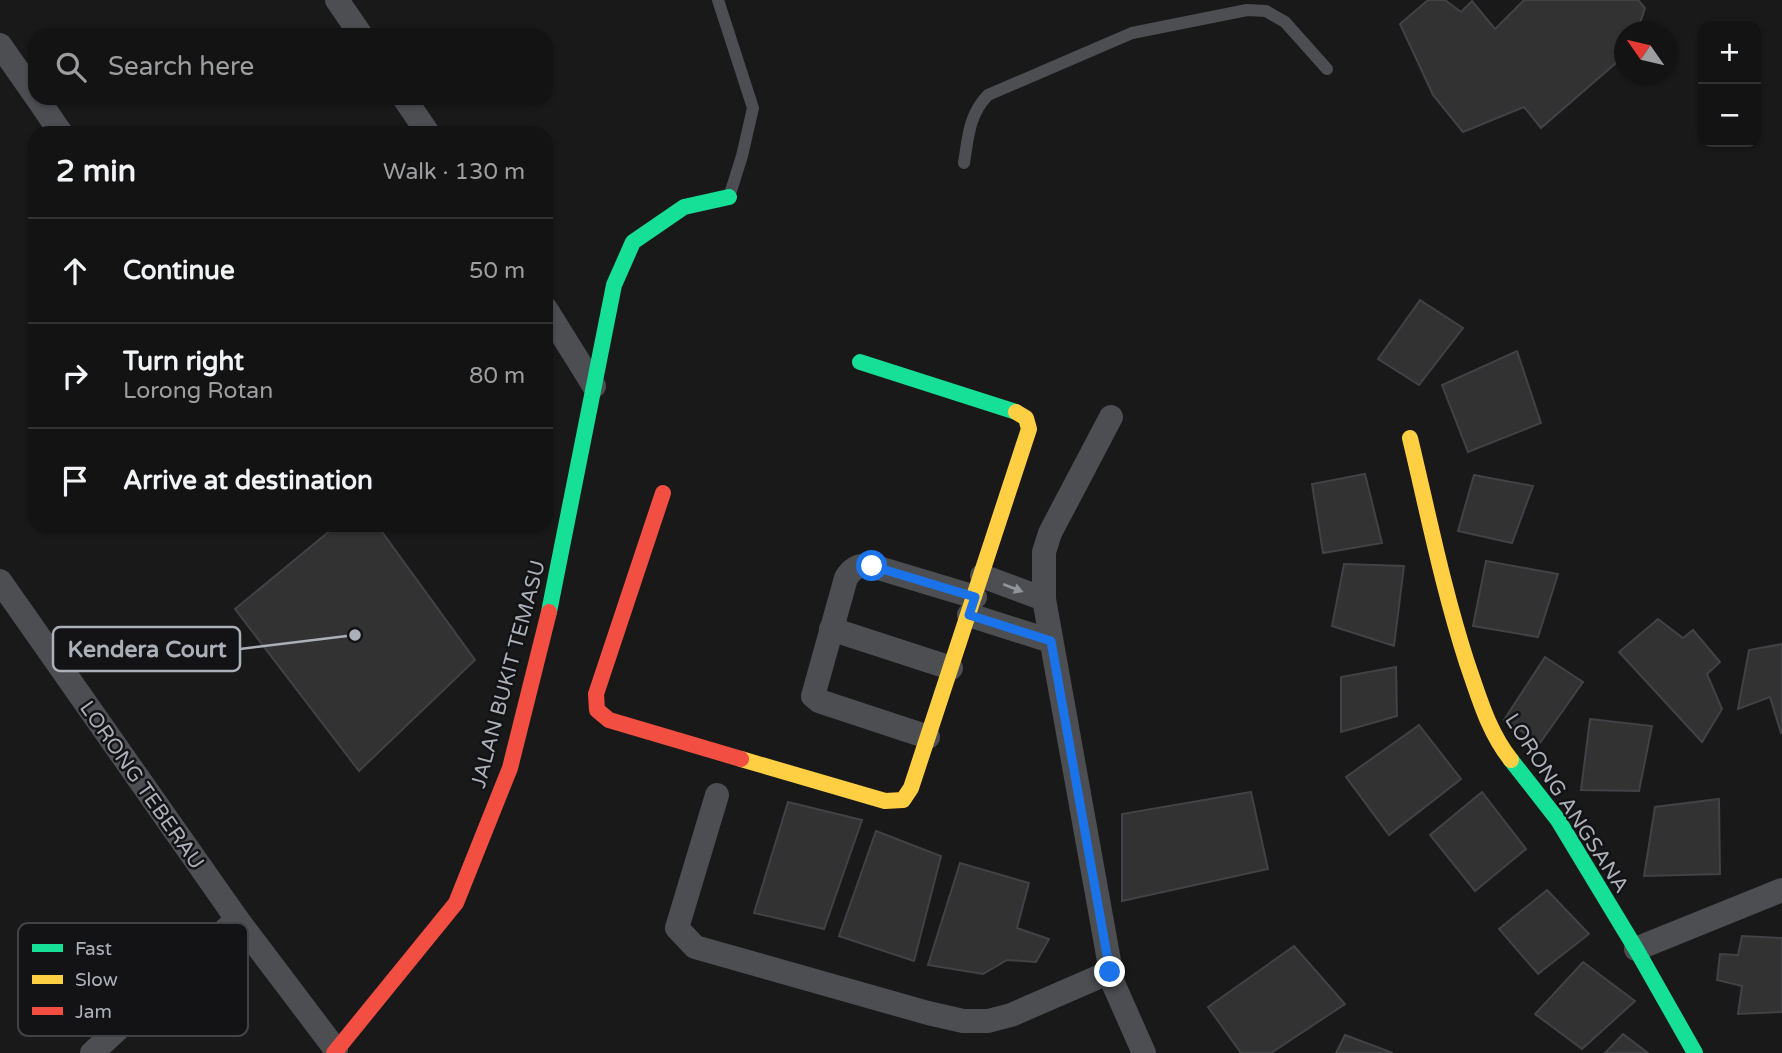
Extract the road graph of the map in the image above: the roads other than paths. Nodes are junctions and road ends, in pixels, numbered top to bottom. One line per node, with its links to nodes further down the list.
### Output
1 (718, 0): 12 (lane, JALAN BUKIT TEMASU)
2 (348, 4): 3 (street)
3 (358, 28)
4 (0, 45): 6 (street)
5 (1327, 69): 11 (lane)
6 (28, 85)
7 (42, 105): 9 (street)
8 (409, 105): 10 (street)
9 (56, 126)
10 (423, 126)
11 (964, 163)
12 (729, 197): 15 (street, JALAN BUKIT TEMASU)
13 (553, 320): 15 (street)
14 (860, 362): 20 (street)
15 (594, 386): 35 (street, JALAN BUKIT TEMASU)
16 (1111, 418): 21 (street)
17 (1410, 438): 32 (street, LORONG ANGSANA)
18 (663, 493): 25 (street)
19 (0, 581): 28 (street, LORONG TEBERAU)
20 (975, 596): 21 (street, one-way to 21); 22 (street); 23 (street); 24 (street)
21 (1044, 599): 23 (street)
22 (831, 629): 24 (street); 25 (street)
23 (1051, 641): 33 (street)
24 (951, 668): 25 (street)
25 (928, 737)
26 (717, 795): 33 (street)
27 (1782, 890): 32 (street)
28 (237, 919): 29 (street); 30 (street, LORONG TEBERAU)
29 (233, 923)
30 (240, 923)
31 (248, 934): 35 (street, LORONG TEBERAU)
32 (1636, 948): 38 (street, LORONG ANGSANA)
33 (1110, 972): 37 (street)
34 (110, 1036): 36 (street)
35 (335, 1052)
36 (92, 1053)
37 (1144, 1053)
38 (1695, 1053)

